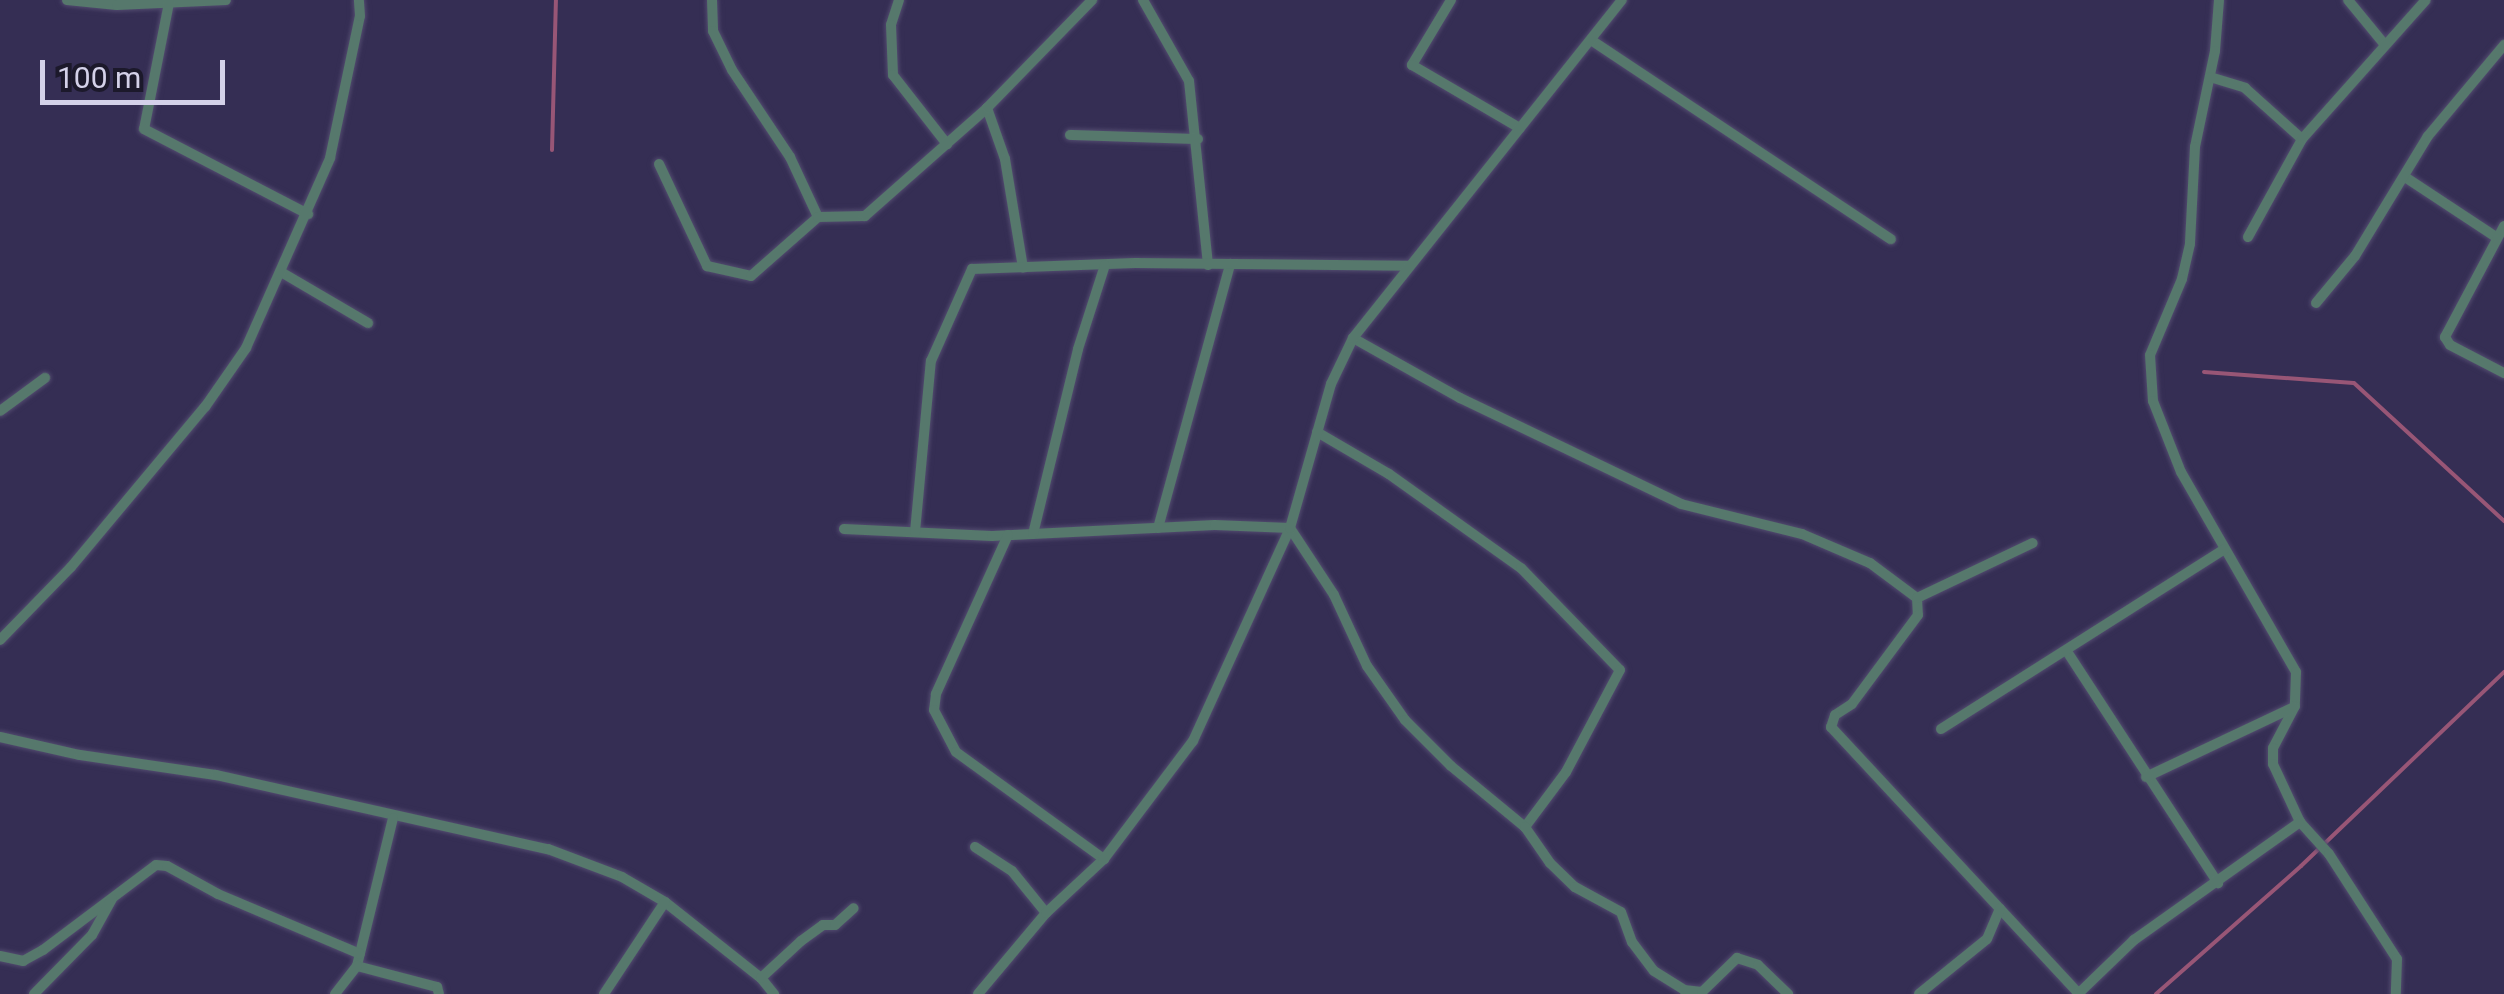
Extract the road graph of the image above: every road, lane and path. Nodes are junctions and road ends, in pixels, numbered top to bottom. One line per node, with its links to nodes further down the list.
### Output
1 (67, 0): 13 (street)
2 (226, 0): 13 (street)
3 (359, 0): 26 (street)
4 (712, 0): 27 (street)
5 (899, 0): 23 (street)
6 (1092, 0): 18 (street)
7 (1143, 0): 21 (street)
8 (1451, 0): 19 (street)
9 (1622, 0): 14 (street)
10 (2219, 0): 17 (street)
11 (2348, 0): 15 (street)
12 (2426, 0): 15 (street)
13 (169, 3): 26 (street)
14 (1592, 40): 19 (street); 31 (street)
15 (2385, 45): 22 (street)
16 (2504, 46): 25 (street)
17 (2210, 77): 22 (street); 52 (street)
18 (987, 108): 23 (street); 36 (street)
19 (1520, 128): 35 (street)
20 (1070, 135): 21 (street)
21 (1198, 139): 34 (street)
22 (2302, 139): 29 (street)
23 (947, 144): 27 (street)
24 (659, 164): 27 (street)
25 (2406, 177): 30 (street); 38 (street)
26 (308, 214): 37 (street)
27 (818, 217)
28 (2504, 226): 30 (street)
29 (2248, 237)
30 (2496, 238): 41 (street)
31 (1891, 240)
32 (1230, 264): 34 (street); 35 (street); 45 (street)
33 (1105, 265): 34 (street); 36 (street); 49 (street)
34 (1208, 265)
35 (1408, 266): 40 (street)
36 (1023, 268): 48 (street)
37 (281, 272): 39 (street); 54 (street)
38 (2316, 303)
39 (368, 323)
40 (1353, 338): 44 (street); 53 (street)
41 (2504, 373)
42 (45, 378): 43 (street)
43 (0, 411)
44 (1317, 432): 46 (street); 62 (street)
45 (1158, 528): 46 (street); 49 (street)
46 (1290, 528): 62 (street); 64 (street)
47 (844, 529): 48 (street)
48 (916, 532): 50 (street)
49 (1033, 534): 50 (street)
50 (1008, 535): 64 (street)
51 (2033, 543): 53 (street)
52 (2226, 549): 55 (street); 56 (street)
53 (1917, 598): 69 (street)
54 (0, 640)
55 (2068, 653): 57 (street); 59 (street)
56 (2295, 706): 59 (street); 61 (street)
57 (1941, 730)
58 (0, 737): 60 (street)
59 (2146, 777): 65 (street)
60 (393, 818): 67 (street); 72 (street)
61 (2300, 822): 65 (street); 85 (street)
62 (1525, 827): 74 (street)
63 (975, 847): 70 (street)
64 (1104, 859): 70 (street)
65 (2218, 883): 84 (street)
66 (115, 894): 71 (street); 72 (street); 76 (street)
67 (666, 902): 73 (street); 79 (street)
68 (854, 908): 73 (street)
69 (2000, 909): 83 (street); 84 (street)
70 (1046, 912): 81 (street)
71 (0, 956)
72 (358, 960): 75 (street); 77 (street)
73 (762, 978): 80 (street)
74 (1677, 989): 82 (street)
75 (438, 991): 78 (street)
76 (34, 994)
77 (336, 994)
78 (449, 994)
79 (604, 994)
80 (774, 994)
81 (978, 994)
82 (1788, 994)
83 (1918, 994)
84 (2078, 994)
85 (2396, 994)

